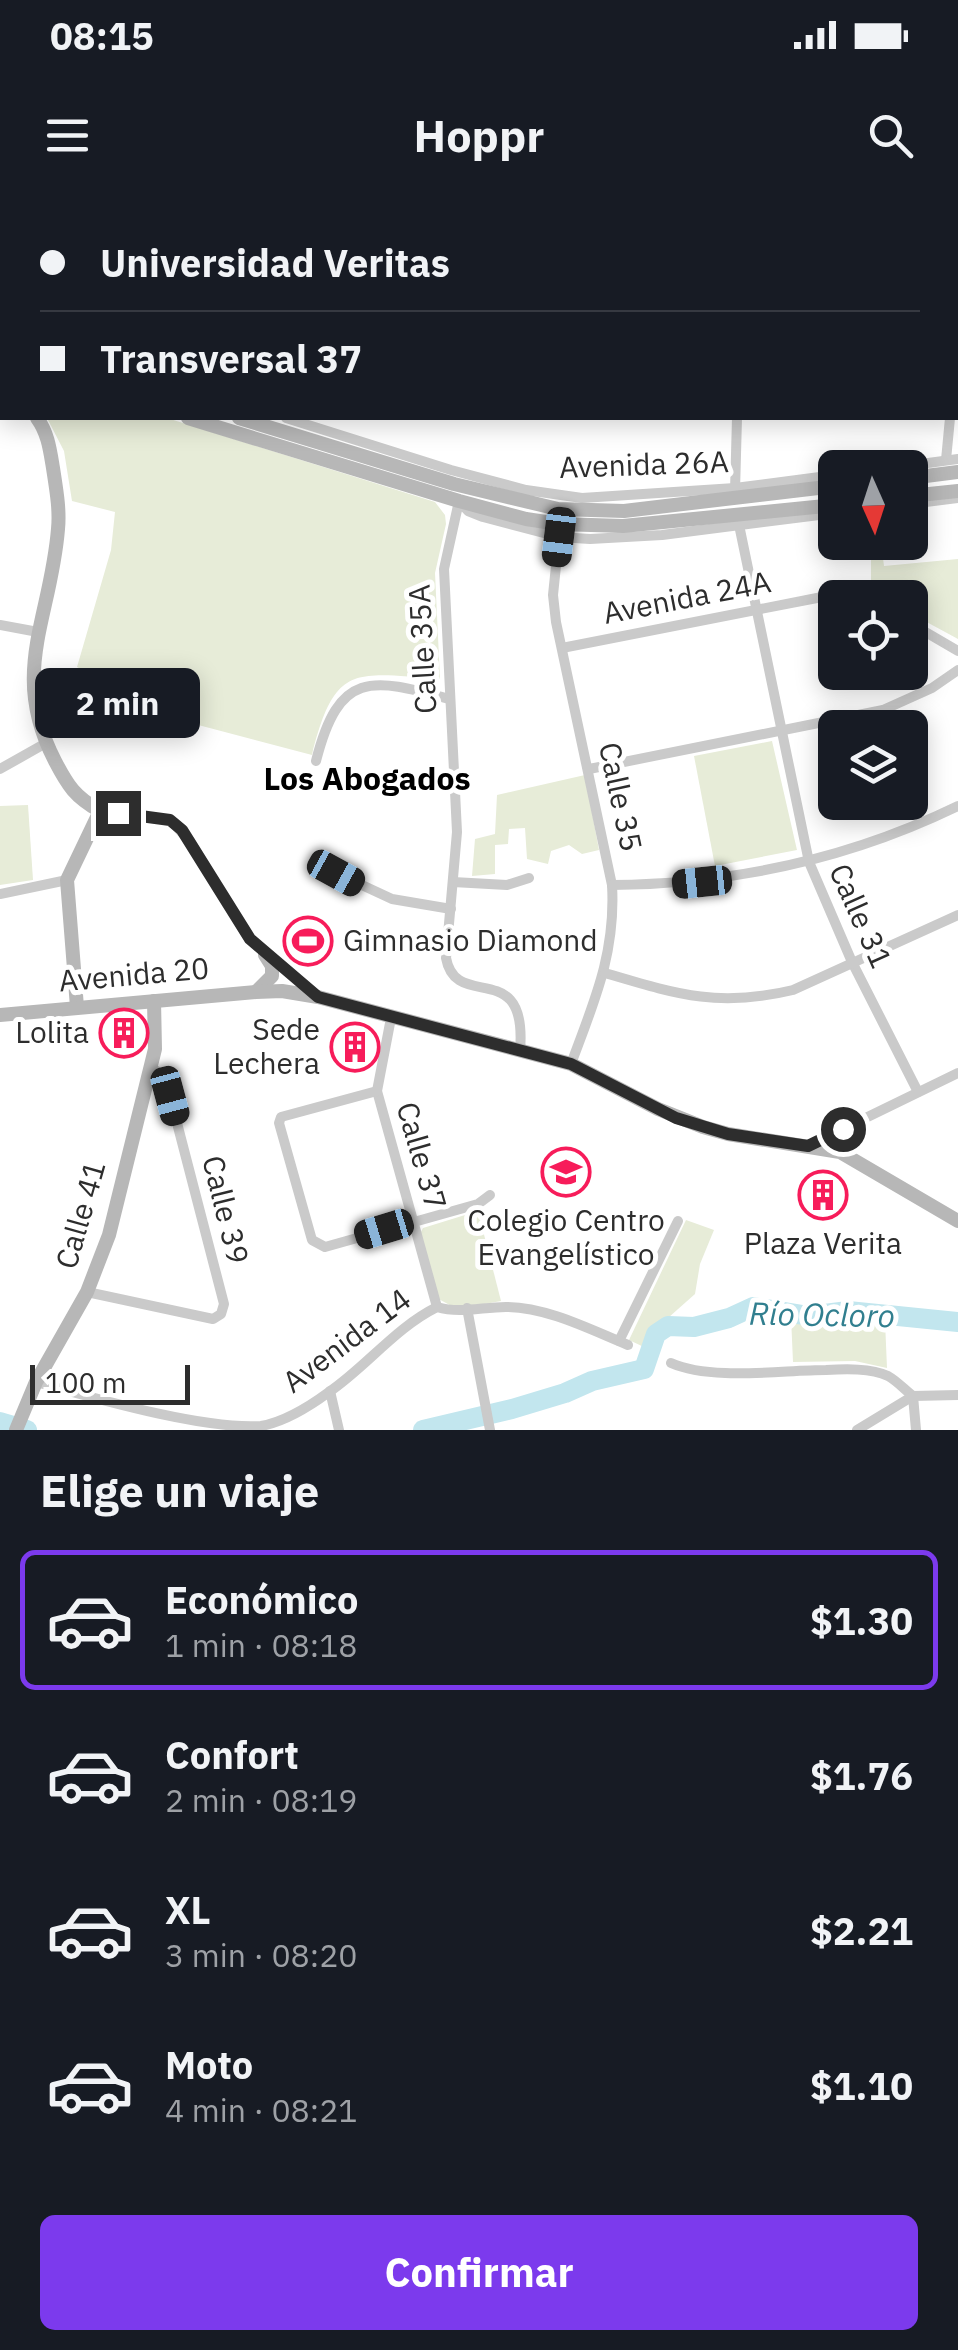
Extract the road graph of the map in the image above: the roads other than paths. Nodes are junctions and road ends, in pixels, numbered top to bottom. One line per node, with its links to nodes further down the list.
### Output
1 (38, 420): 24 (main road)
2 (194, 420): 15 (main road)
3 (246, 420): 12 (main road)
4 (292, 420): 12 (street, Avenida 26A)
5 (737, 420): 12 (street)
6 (950, 420): 7 (street)
7 (952, 460)
8 (958, 472): 9 (main road)
9 (928, 476)
10 (818, 478): 12 (street, Avenida 26A)
11 (818, 487): 12 (main road)
12 (736, 492)
13 (958, 495): 14 (main road); 16 (street)
14 (928, 498)
15 (459, 502): 19 (main road); 20 (street); 29 (street, Calle 35A)
16 (930, 502)
17 (818, 507): 19 (main road)
18 (818, 514): 19 (street)
19 (738, 520): 20 (street); 22 (street, Calle 31)
20 (559, 537): 26 (street, Calle 35)
21 (818, 599): 22 (street, Avenida 24A)
22 (755, 610): 26 (street, Avenida 24A); 30 (street, Calle 31)
23 (0, 626): 24 (street)
24 (38, 632): 31 (main road)
25 (928, 634): 27 (street)
26 (562, 648): 34 (street, Calle 35)
27 (958, 651)
28 (958, 670): 30 (street)
29 (450, 698): 32 (street); 41 (street, Calle 35A)
30 (781, 732): 34 (street); 37 (street, Calle 31)
31 (46, 743): 33 (street); 36 (main road)
32 (316, 761)
33 (0, 769)
34 (590, 769): 42 (street, Calle 35)
35 (958, 806): 37 (street)
36 (100, 812): 40 (main road); 46 (street)
37 (808, 862): 42 (street); 47 (street, Calle 31)
38 (336, 873): 44 (street)
39 (529, 878): 41 (street)
40 (67, 880): 43 (street); 52 (main road)
41 (454, 882): 44 (street, Calle 35A)
42 (612, 886): 48 (street, Calle 35)
43 (0, 894)
44 (451, 910): 55 (street, Calle 35A)
45 (958, 915): 47 (street)
46 (265, 955): 49 (main road); 50 (street)
47 (852, 962): 48 (street); 60 (street, Calle 31)
48 (605, 972): 56 (street, Calle 35)
49 (256, 992): 50 (main road, Avenida 20); 51 (main road, Avenida 20)
50 (318, 997): 54 (main road, Avenida 20)
51 (154, 1001): 52 (main road, Avenida 20); 57 (main road, Calle 41)
52 (77, 1007): 53 (main road, Avenida 20)
53 (0, 1014)
54 (391, 1018): 55 (main road, Avenida 20); 59 (street, Calle 37)
55 (520, 1051): 56 (main road, Avenida 20)
56 (571, 1064): 62 (main road, Avenida 20)
57 (151, 1067): 68 (main road, Calle 41); 68 (street, Calle 39)
58 (958, 1073): 60 (street)
59 (377, 1091): 65 (street, Calle 37); 65 (street)
60 (918, 1092): 61 (street)
61 (843, 1129): 62 (street); 63 (street)
62 (808, 1146): 63 (main road, Avenida 20)
63 (840, 1152): 66 (main road, Avenida 20)
64 (490, 1194): 65 (street)
65 (414, 1220): 69 (street, Calle 37)
66 (958, 1221)
67 (678, 1222): 70 (street, Avenida 14)
68 (88, 1292): 72 (main road, Calle 41)
69 (437, 1307): 70 (street, Avenida 14); 73 (street, Avenida 14)
70 (467, 1308): 77 (street)
71 (671, 1364): 75 (street)
72 (36, 1382): 76 (street, Avenida 14); 78 (main road, Calle 41)
73 (330, 1392): 76 (street, Avenida 14); 79 (street)
74 (958, 1395): 75 (street)
75 (913, 1396): 80 (street); 81 (street)
76 (177, 1425)
77 (490, 1427)
78 (16, 1430)
79 (339, 1430)
80 (856, 1430)
81 (916, 1430)

